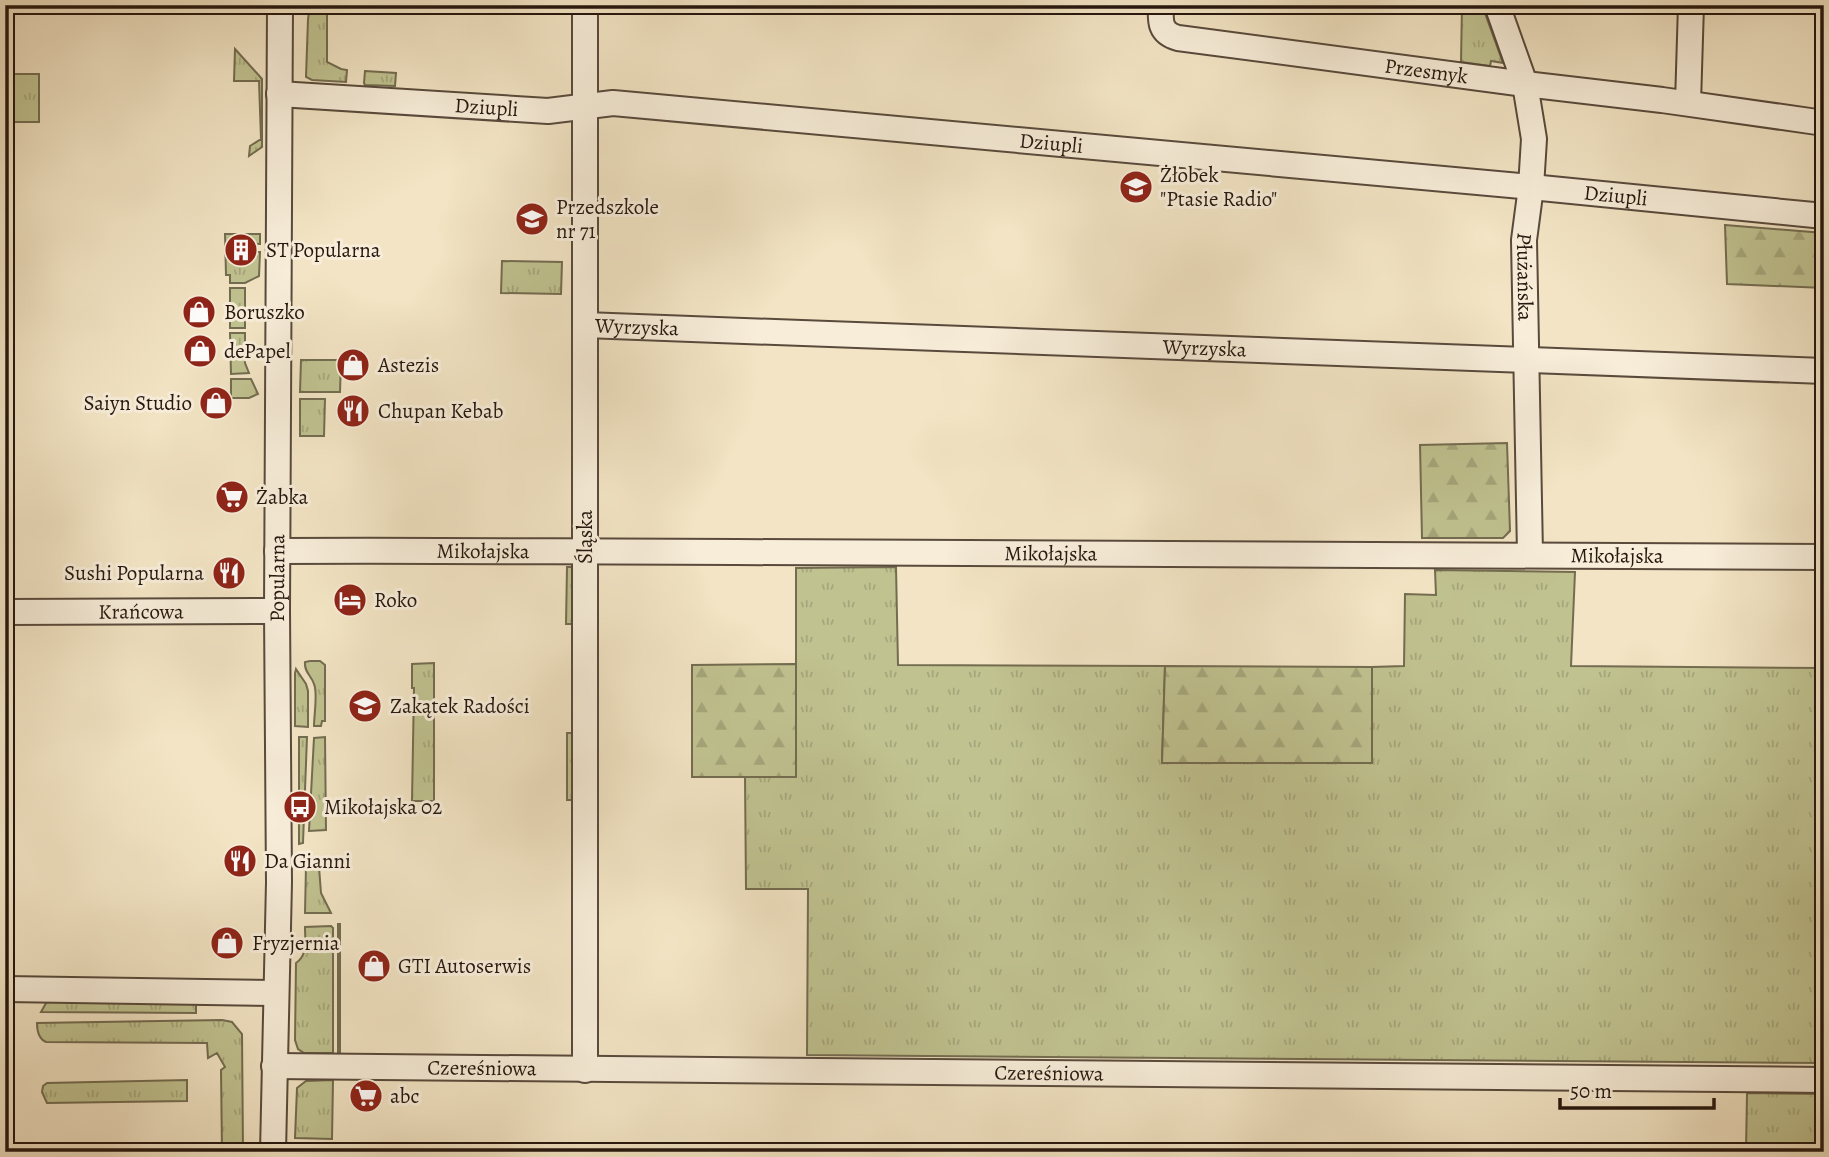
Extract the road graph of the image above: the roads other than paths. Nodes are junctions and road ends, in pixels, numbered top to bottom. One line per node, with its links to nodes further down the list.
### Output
1 (280, 5): 7 (street, Popularna)
2 (585, 5): 9 (street, Śląska)
3 (1161, 5): 6 (street, Przesmyk)
4 (1497, 5): 6 (street, Płużańska)
5 (1691, 5): 8 (street)
6 (1525, 84): 8 (street, Przesmyk); 11 (street, Płużańska)
7 (279, 94): 9 (street, Dziupli); 16 (street, Popularna)
8 (1688, 103): 10 (street, Przesmyk)
9 (586, 106): 11 (street, Dziupli); 13 (street, Śląska)
10 (1824, 123)
11 (1531, 187): 12 (street, Dziupli); 14 (street, Płużańska)
12 (1824, 216)
13 (585, 325): 14 (street, Wyrzyska); 17 (street, Śląska)
14 (1525, 360): 15 (street, Wyrzyska); 18 (street, Płużańska)
15 (1824, 371)
16 (277, 551): 17 (street, Mikołajska); 20 (street, Popularna)
17 (585, 551): 18 (street, Mikołajska); 25 (street, Śląska)
18 (1530, 554): 19 (street, Mikołajska)
19 (1824, 557)
20 (277, 611): 21 (street, Krańcowa); 23 (street, Popularna)
21 (5, 612)
22 (5, 989): 23 (street)
23 (276, 993): 24 (street, Popularna)
24 (274, 1066): 25 (street, Czereśniowa); 27 (street, Popularna)
25 (585, 1070): 26 (street, Czereśniowa)
26 (1824, 1080)
27 (273, 1152)

